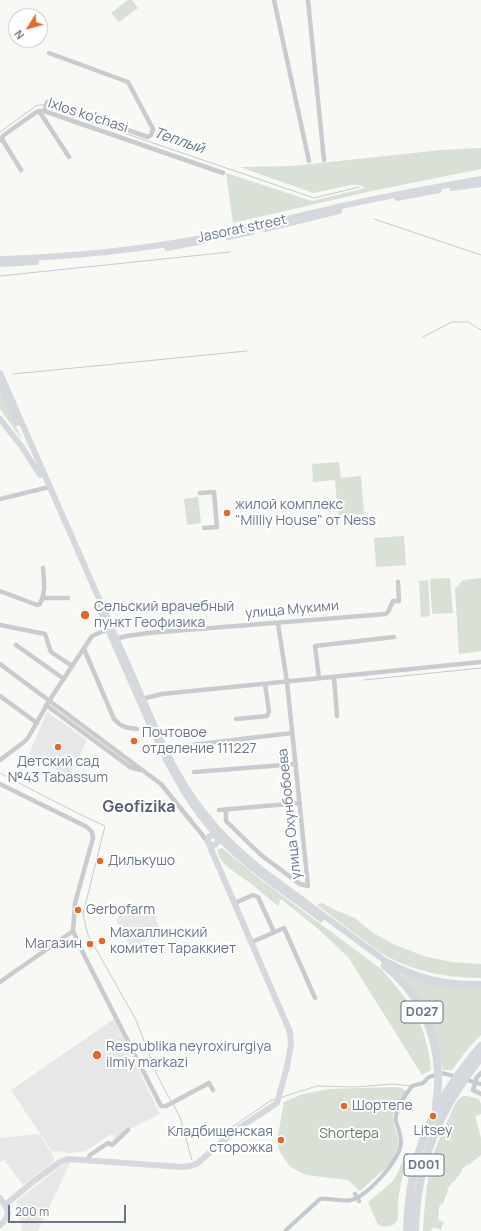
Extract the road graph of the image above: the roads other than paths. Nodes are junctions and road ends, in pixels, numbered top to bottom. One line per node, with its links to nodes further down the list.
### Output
1 (274, 0): 8 (street)
2 (308, 0): 7 (street)
3 (49, 53): 4 (street)
4 (44, 107): 5 (street, Ixlos ko'chasi); 6 (street); 10 (street, Ixlos ko'chasi)
5 (1, 140): 9 (street)
6 (69, 157)
7 (324, 160)
8 (309, 161)
9 (21, 170)
10 (223, 173)
11 (481, 179): 13 (main road, Jasorat street)
12 (481, 184): 14 (main road, Jasorat street)
13 (0, 259)
14 (0, 264)
15 (0, 373): 19 (main road)
16 (0, 384): 18 (main road)
17 (0, 419): 18 (main road)
18 (40, 475): 19 (main road)
19 (47, 487): 21 (street); 32 (main road)
20 (200, 493): 22 (street)
21 (0, 499)
22 (204, 528)
23 (43, 568): 26 (street)
24 (398, 582): 28 (street, улица Мукими)
25 (0, 591): 26 (street)
26 (43, 598): 27 (street)
27 (68, 598)
28 (278, 624): 32 (street, улица Мукими); 41 (street, улица Охунбобоева)
29 (0, 625): 37 (street)
30 (104, 630): 34 (street)
31 (394, 637): 39 (street)
32 (115, 639): 44 (main road)
33 (16, 645): 40 (street)
34 (84, 649): 37 (street); 49 (street)
35 (481, 662): 38 (street)
36 (0, 664): 45 (street)
37 (72, 666): 40 (street)
38 (334, 677): 39 (street); 46 (street)
39 (319, 678): 41 (street)
40 (64, 679): 45 (street)
41 (287, 682): 42 (street); 50 (street, улица Охунбобоева)
42 (265, 684): 44 (street); 47 (street)
43 (0, 696): 48 (street)
44 (141, 700): 59 (main road, D027)
45 (48, 703): 48 (street); 59 (street)
46 (337, 716)
47 (236, 719)
48 (37, 723): 52 (street)
49 (137, 729)
50 (292, 733): 51 (street); 53 (street, улица Охунбобоева)
51 (183, 746)
52 (0, 760)
53 (296, 764): 54 (street); 56 (street, улица Охунбобоева)
54 (194, 772)
55 (0, 784): 61 (street)
56 (300, 803): 57 (street); 57 (street, улица Охунбобоева)
57 (226, 809): 58 (street)
58 (220, 810)
59 (216, 837): 60 (main road); 64 (main road, D027)
60 (235, 903): 62 (street); 63 (main road)
61 (73, 931): 65 (street); 72 (street)
62 (274, 932): 63 (street); 67 (street)
63 (252, 942): 76 (main road)
64 (387, 965): 66 (highway, D027); 74 (highway, D027)
65 (0, 982)
66 (481, 985)
67 (315, 998)
68 (481, 1046): 71 (highway, D001)
69 (481, 1057): 71 (highway, D001)
70 (479, 1075): 73 (street)
71 (461, 1078): 74 (highway, D001); 83 (highway, D001)
72 (213, 1090)
73 (481, 1094)
74 (436, 1110): 82 (highway, D001)
75 (128, 1130): 76 (street)
76 (88, 1160): 80 (main road)
77 (356, 1194): 79 (street)
78 (0, 1198): 80 (main road)
79 (359, 1201)
80 (5, 1205): 81 (main road)
81 (0, 1225)
82 (407, 1231)
83 (415, 1231)

